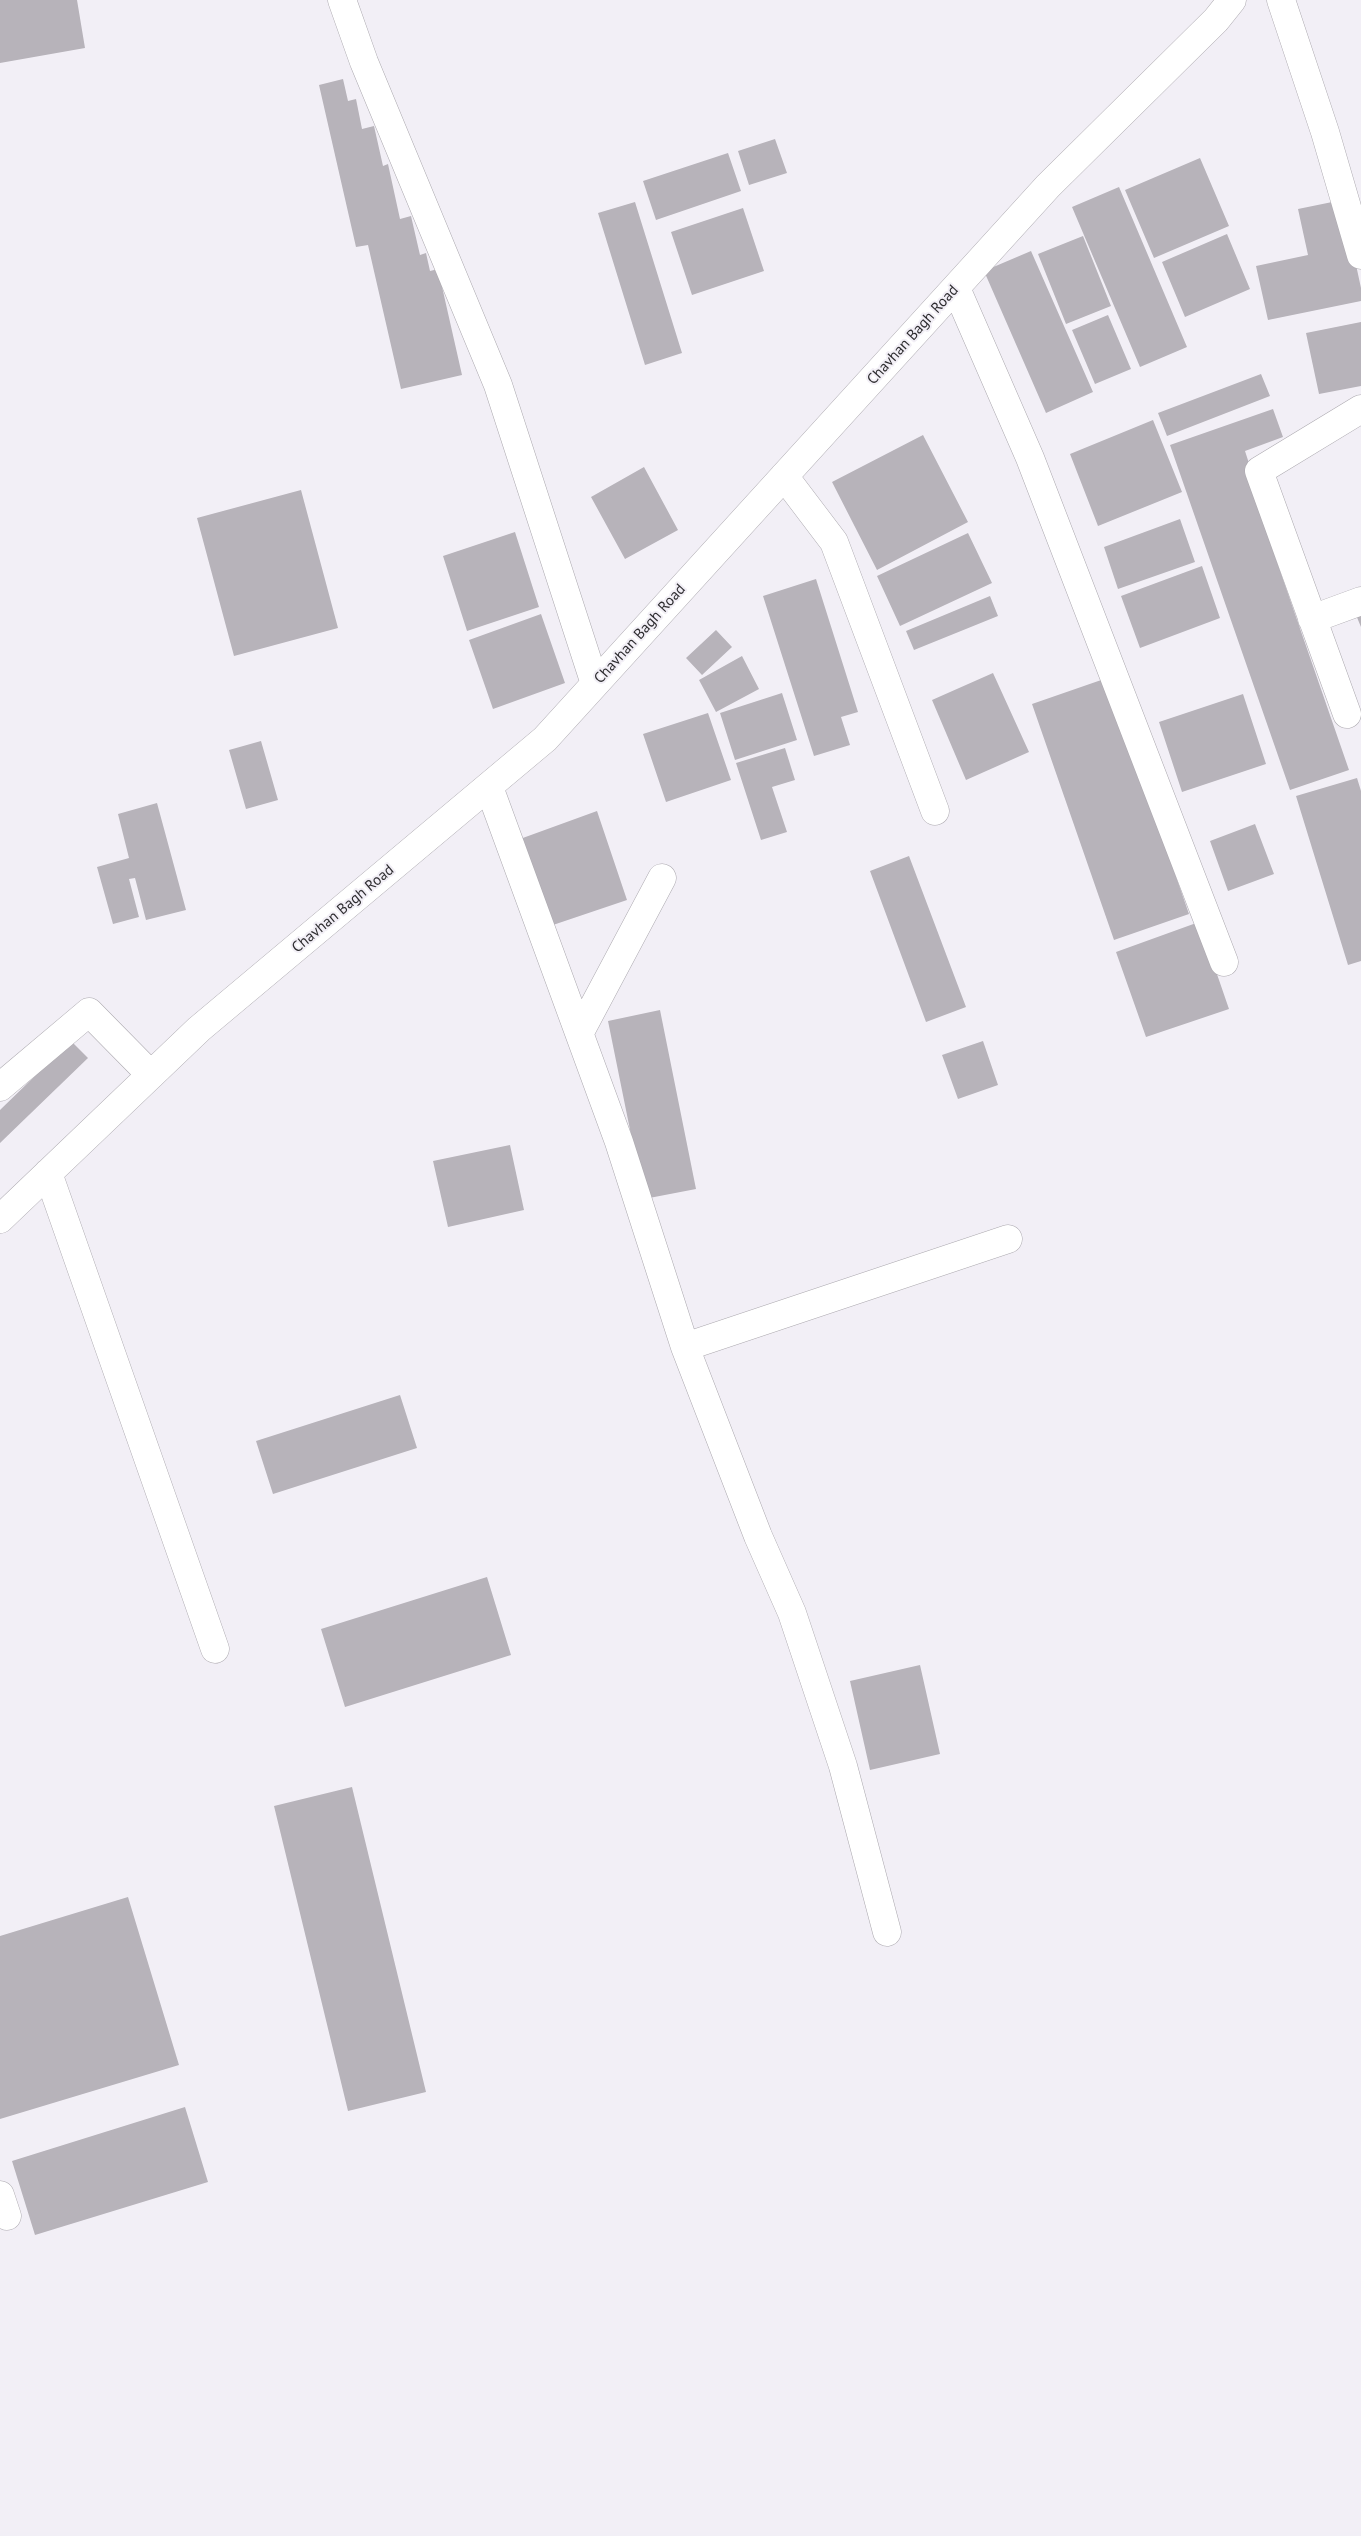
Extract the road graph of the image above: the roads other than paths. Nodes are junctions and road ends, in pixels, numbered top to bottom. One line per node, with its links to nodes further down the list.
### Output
1 (342, 0): 10 (street)
2 (1232, 0): 5 (street, Chavhan Bagh Road)
3 (1281, 0): 4 (street)
4 (1361, 255)
5 (956, 288): 7 (street, Chavhan Bagh Road); 15 (street)
6 (1361, 409): 9 (street)
7 (784, 476): 10 (street, Chavhan Bagh Road); 13 (street)
8 (1361, 601): 9 (street)
9 (1312, 619): 11 (street)
10 (595, 684): 12 (street, Chavhan Bagh Road)
11 (1347, 714)
12 (489, 787): 16 (street); 17 (street, Chavhan Bagh Road)
13 (935, 811)
14 (662, 878): 16 (street)
15 (1224, 962)
16 (580, 1032): 22 (street)
17 (151, 1075): 18 (street); 19 (street, Chavhan Bagh Road)
18 (0, 1087)
19 (48, 1173): 20 (street, Chavhan Bagh Road); 23 (street)
20 (0, 1218)
21 (1008, 1239): 22 (street)
22 (685, 1347): 24 (street)
23 (214, 1649)
24 (887, 1932)

